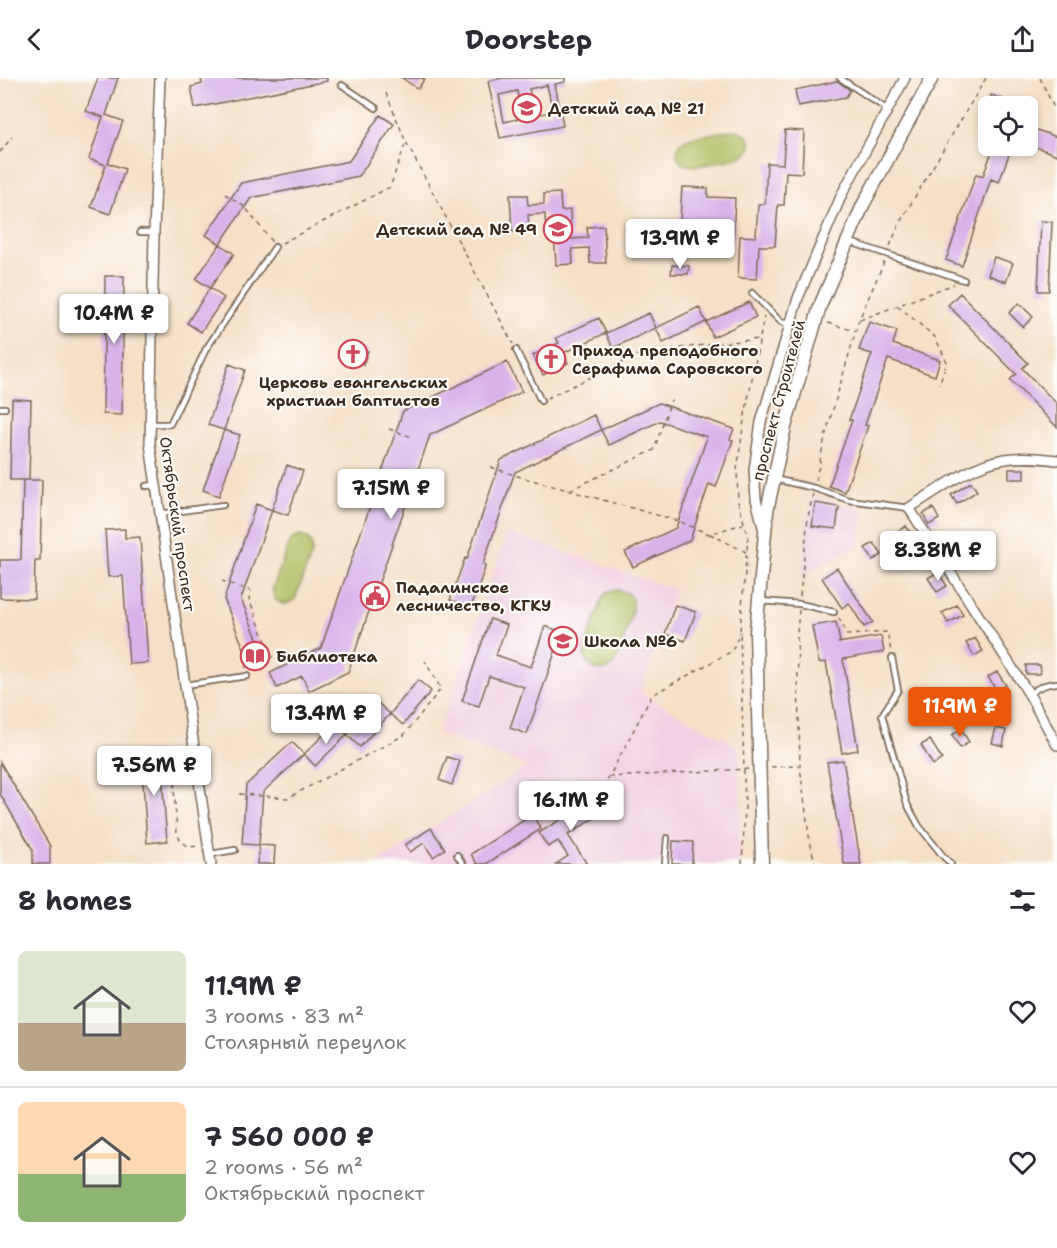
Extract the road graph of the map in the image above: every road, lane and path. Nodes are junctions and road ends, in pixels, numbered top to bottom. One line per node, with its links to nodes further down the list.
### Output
1 (160, 78): 17 (street, Октябрьский проспект)
2 (840, 78): 10 (lane)
3 (905, 78): 10 (street)
4 (932, 78): 18 (street, проспект Строителей)
5 (986, 78): 20 (path)
6 (1040, 78): 11 (path)
7 (342, 85): 9 (lane)
8 (386, 93): 13 (path)
9 (376, 108)
10 (888, 110): 26 (street)
11 (1057, 114)
12 (12, 137): 14 (path)
13 (406, 142): 19 (path); 28 (path)
14 (0, 152)
15 (225, 194): 19 (path)
16 (140, 232): 17 (lane)
17 (154, 232): 32 (street, Октябрьский проспект)
18 (848, 241): 20 (lane); 37 (street, проспект Строителей)
19 (275, 247): 32 (lane)
20 (887, 254): 21 (lane); 25 (path)
21 (964, 280): 23 (path)
22 (752, 293): 24 (lane)
23 (897, 306): 25 (path); 29 (path)
24 (766, 307): 26 (lane); 27 (path)
25 (859, 320): 38 (path)
26 (790, 325): 45 (street)
27 (760, 339): 31 (path); 43 (path)
28 (516, 350): 31 (lane)
29 (939, 384)
30 (671, 400): 39 (path)
31 (541, 401)
32 (151, 424): 42 (street, Октябрьский проспект)
33 (389, 429): 34 (path)
34 (412, 437)
35 (1057, 460): 41 (street)
36 (492, 467): 39 (path)
37 (774, 479): 38 (lane); 45 (street, проспект Строителей)
38 (814, 488): 41 (lane); 49 (path)
39 (569, 490): 44 (path)
40 (223, 505): 42 (lane)
41 (909, 508): 58 (street)
42 (160, 514): 57 (street, Октябрьский проспект)
43 (744, 524): 44 (path); 46 (path)
44 (709, 534): 46 (path)
45 (765, 535): 48 (street, проспект Строителей)
46 (747, 552): 51 (path)
47 (222, 581): 54 (path)
48 (759, 600): 49 (lane); 61 (street, проспект Строителей)
49 (800, 604): 50 (lane); 60 (path)
50 (834, 612): 52 (path)
51 (740, 631): 62 (path); 64 (path)
52 (892, 658): 77 (lane)
53 (425, 661): 65 (path)
54 (244, 668)
55 (247, 676): 57 (lane)
56 (1057, 683): 58 (lane)
57 (185, 685): 63 (street, Октябрьский проспект)
58 (1029, 694): 59 (street)
59 (1057, 745)
60 (800, 766): 61 (path); 76 (path)
61 (759, 768): 62 (path); 75 (street, проспект Строителей)
62 (744, 769): 64 (path); 74 (path)
63 (197, 770): 68 (path); 71 (street, Октябрьский проспект)
64 (609, 777): 66 (path)
65 (239, 794)
66 (599, 796)
67 (666, 838): 73 (lane)
68 (189, 848)
69 (235, 850): 71 (lane)
70 (457, 855): 72 (lane)
71 (210, 859)
72 (463, 864)
73 (665, 864)
74 (742, 864)
75 (762, 864)
76 (815, 864)
77 (951, 864)

